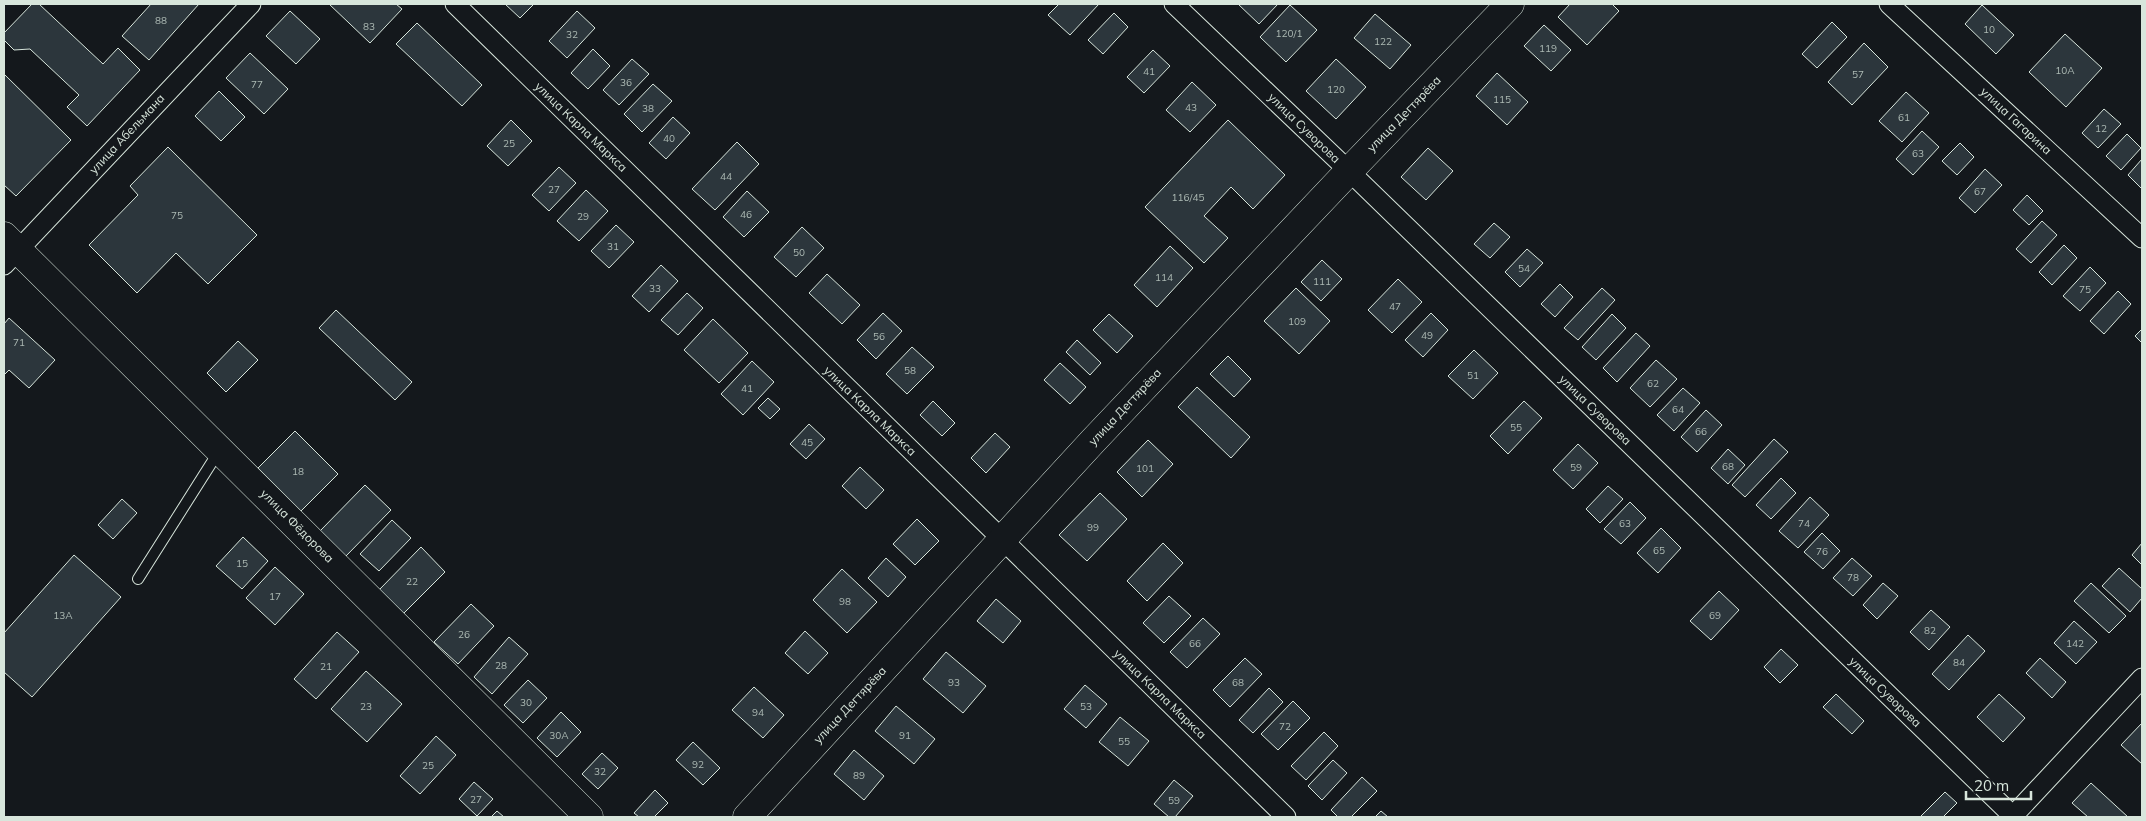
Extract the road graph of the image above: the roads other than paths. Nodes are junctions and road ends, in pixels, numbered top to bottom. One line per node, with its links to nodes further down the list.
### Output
1 (251, 4): 8 (street, улица Абельмана)
2 (455, 4): 10 (street, улица Карла Маркса)
3 (1174, 4): 6 (street, улица Суворова)
4 (1510, 4): 6 (main road, улица Дегтярёва)
5 (1889, 4): 7 (street, улица Гагарина)
6 (1349, 171): 10 (main road, улица Дегтярёва); 16 (street, улица Суворова)
7 (2142, 238)
8 (8, 250): 9 (main road, улица Фёдорова)
9 (220, 450): 11 (lane); 13 (main road, улица Фёдорова)
10 (1002, 540): 14 (main road, улица Дегтярёва); 15 (street, улица Карла Маркса)
11 (138, 579)
12 (2142, 678): 16 (street)
13 (589, 817)
14 (747, 817)
15 (1286, 817)
16 (2013, 817)

